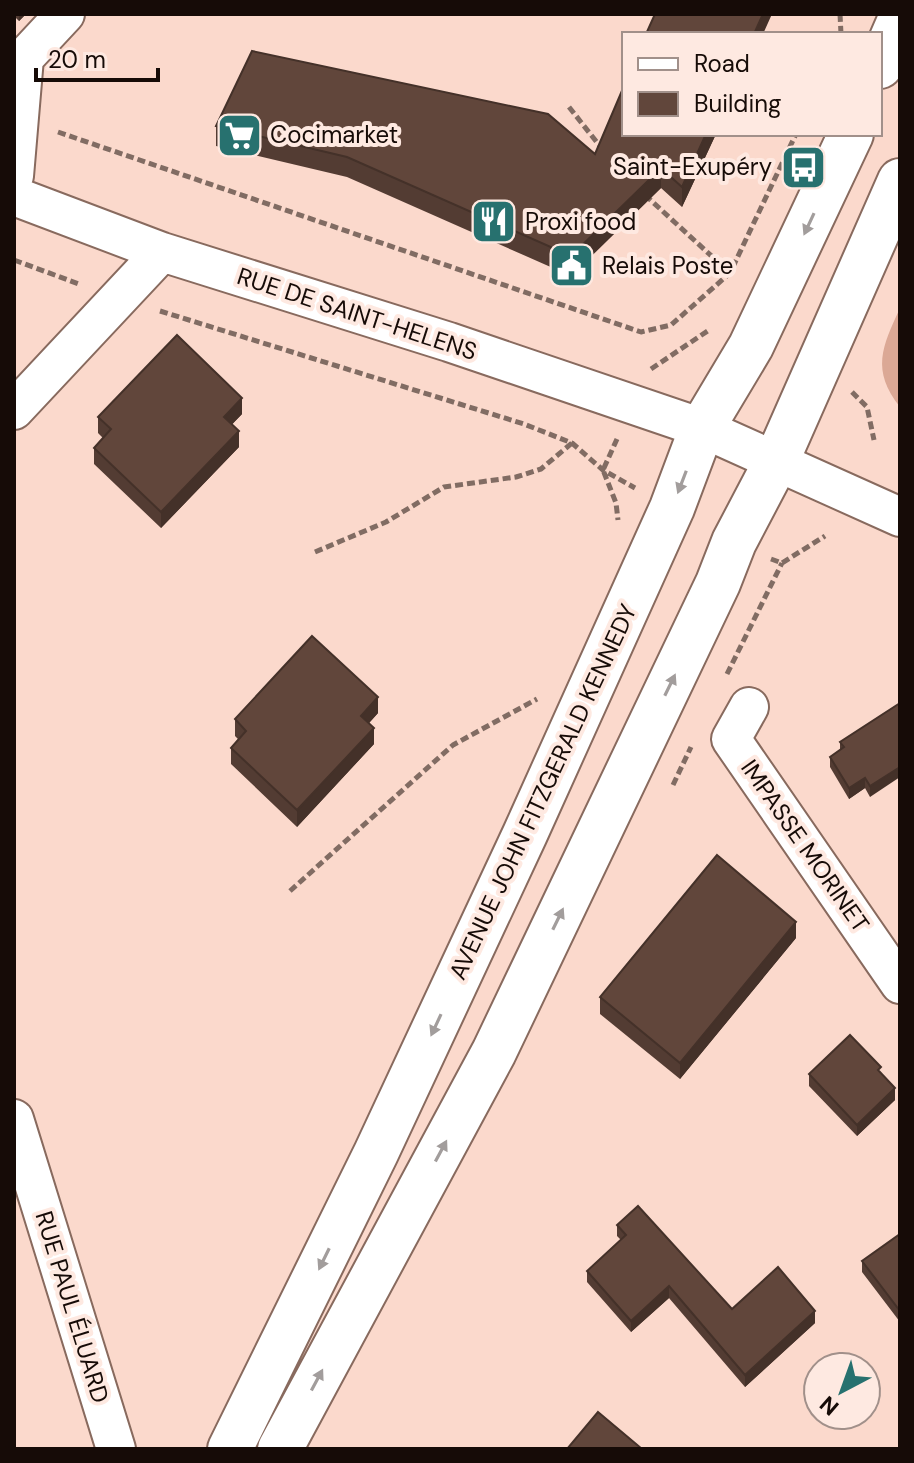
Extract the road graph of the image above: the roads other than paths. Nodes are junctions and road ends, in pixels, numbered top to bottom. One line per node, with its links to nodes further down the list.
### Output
1 (65, 14): 3 (street)
2 (900, 20): 4 (main road)
3 (19, 55): 6 (street)
4 (882, 61)
5 (850, 136): 11 (main road, AVENUE JOHN FITZGERALD KENNEDY, one-way to 11)
6 (14, 176)
7 (900, 181): 12 (main road)
8 (14, 196): 9 (street, RUE DE SAINT-HELENS)
9 (162, 252): 10 (street); 11 (street, RUE DE SAINT-HELENS)
10 (14, 410)
11 (702, 428): 12 (street, RUE DE SAINT-HELENS); 18 (main road, AVENUE JOHN FITZGERALD KENNEDY, one-way to 18)
12 (776, 462): 13 (street, RUE DE SAINT-HELENS); 19 (main road, one-way to 12)
13 (900, 517)
14 (749, 707): 15 (street, IMPASSE MORINET)
15 (900, 984)
16 (14, 1119): 17 (street, RUE PAUL ÉLUARD)
17 (116, 1449)
18 (230, 1449)
19 (280, 1449)

